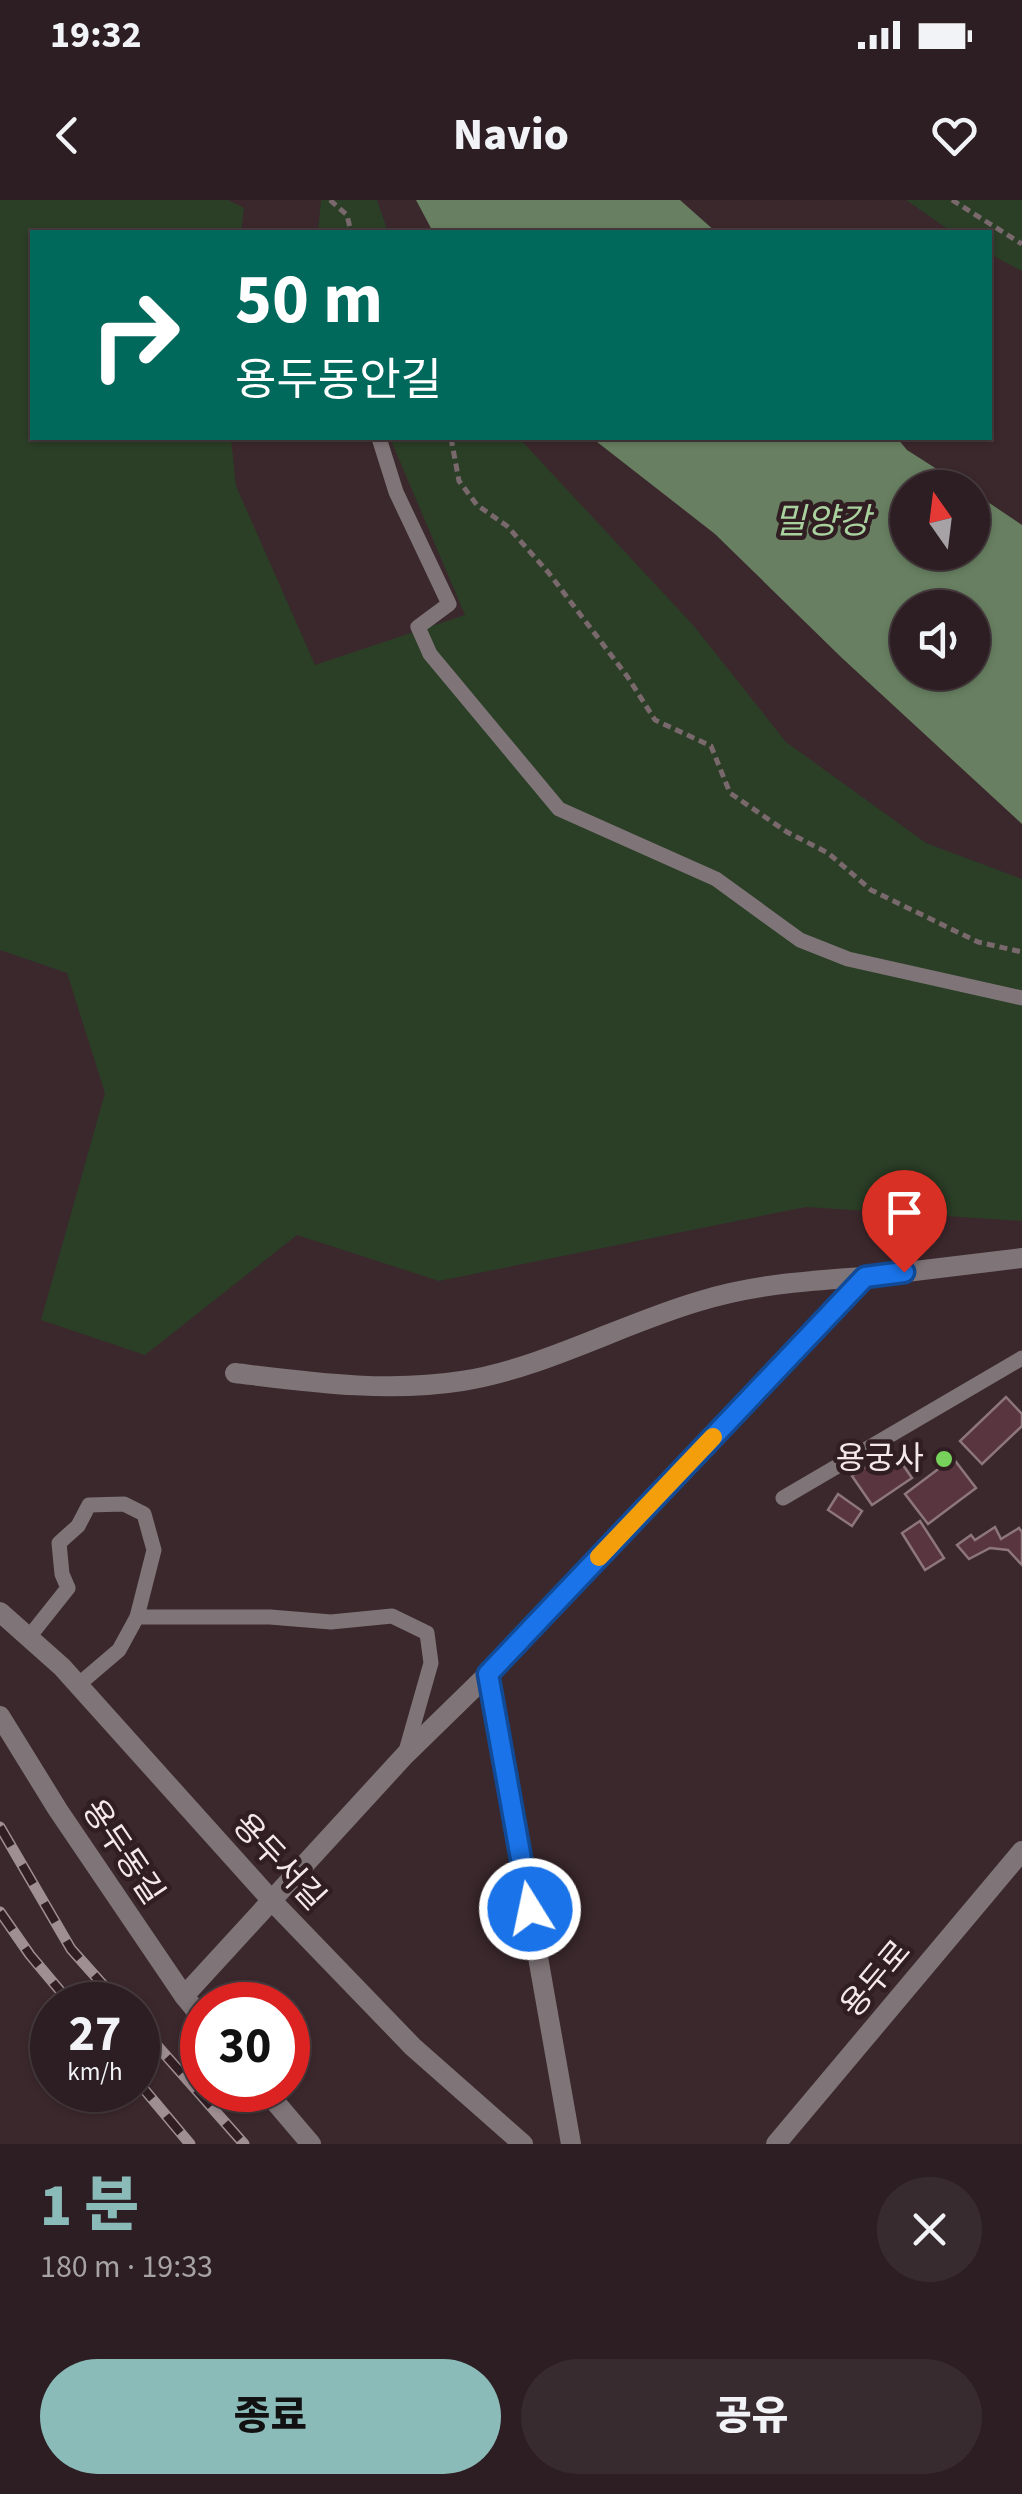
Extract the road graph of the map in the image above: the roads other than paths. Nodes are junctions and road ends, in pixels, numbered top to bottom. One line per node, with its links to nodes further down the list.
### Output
1 (380, 440): 2 (lane)
2 (1022, 998)
3 (1022, 1258): 4 (street)
4 (865, 1277): 6 (street); 11 (street)
5 (1022, 1358): 7 (lane)
6 (235, 1372)
7 (783, 1498)
8 (0, 1612): 10 (street, 용두서길)
9 (137, 1616): 10 (lane); 12 (lane); 14 (lane)
10 (28, 1637): 12 (street, 용두서길)
11 (488, 1674): 14 (street); 22 (street)
12 (78, 1685): 16 (street, 용두서길)
13 (0, 1716): 18 (street, 용두동길)
14 (405, 1755): 16 (street)
15 (1022, 1851): 23 (street, 용두로)
16 (272, 1902): 17 (street); 21 (street, 용두서길)
17 (197, 1982)
18 (180, 1990)
19 (284, 2112): 20 (street)
20 (311, 2144)
21 (523, 2144)
22 (571, 2144)
23 (776, 2144)

